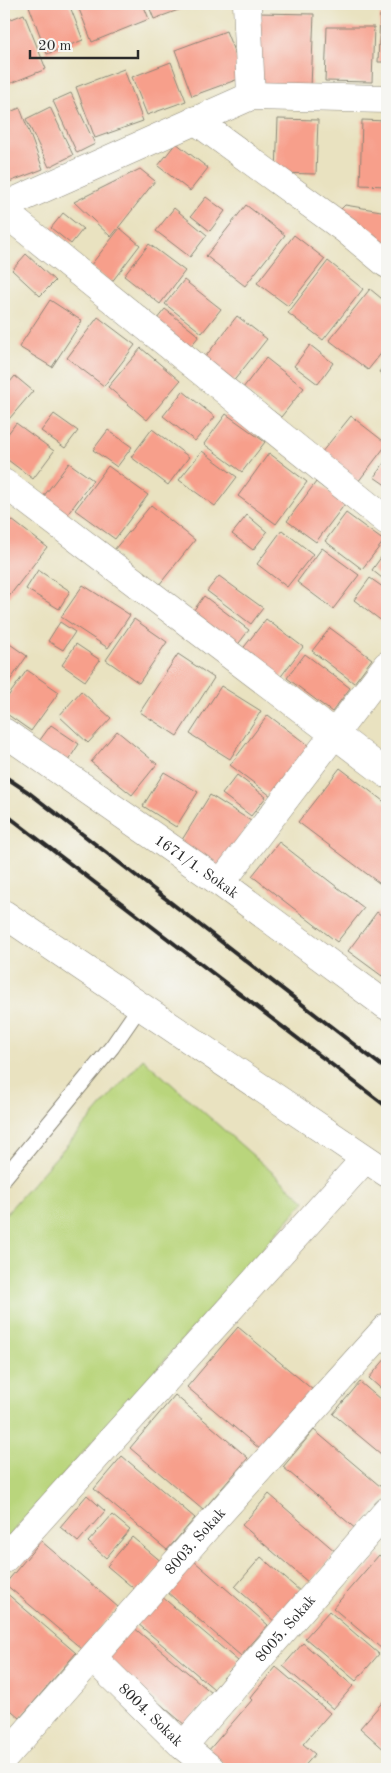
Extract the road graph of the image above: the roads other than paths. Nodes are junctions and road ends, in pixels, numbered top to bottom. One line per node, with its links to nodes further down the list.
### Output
1 (247, 4): 2 (street)
2 (251, 96): 3 (street); 4 (street)
3 (387, 99)
4 (195, 120): 5 (street); 7 (street)
5 (4, 206)
6 (4, 212): 9 (street)
7 (387, 264)
8 (4, 483): 12 (street)
9 (387, 520)
10 (387, 664): 12 (street)
11 (4, 732): 14 (street, 1671/1. Sokak)
12 (335, 735): 13 (street); 14 (street)
13 (387, 774)
14 (221, 883): 17 (street, 1671/1. Sokak)
15 (4, 914): 16 (street)
16 (141, 1005): 18 (street); 19 (lane)
17 (387, 1006)
18 (376, 1166): 22 (street)
19 (4, 1178)
20 (387, 1326): 23 (street, 8003. Sokak)
21 (387, 1511): 24 (street, 8005. Sokak)
22 (4, 1559)
23 (93, 1658): 24 (street, 8004. Sokak); 25 (street, 8003. Sokak)
24 (183, 1746): 26 (street, 8004. Sokak)
25 (4, 1758)
26 (211, 1769)

